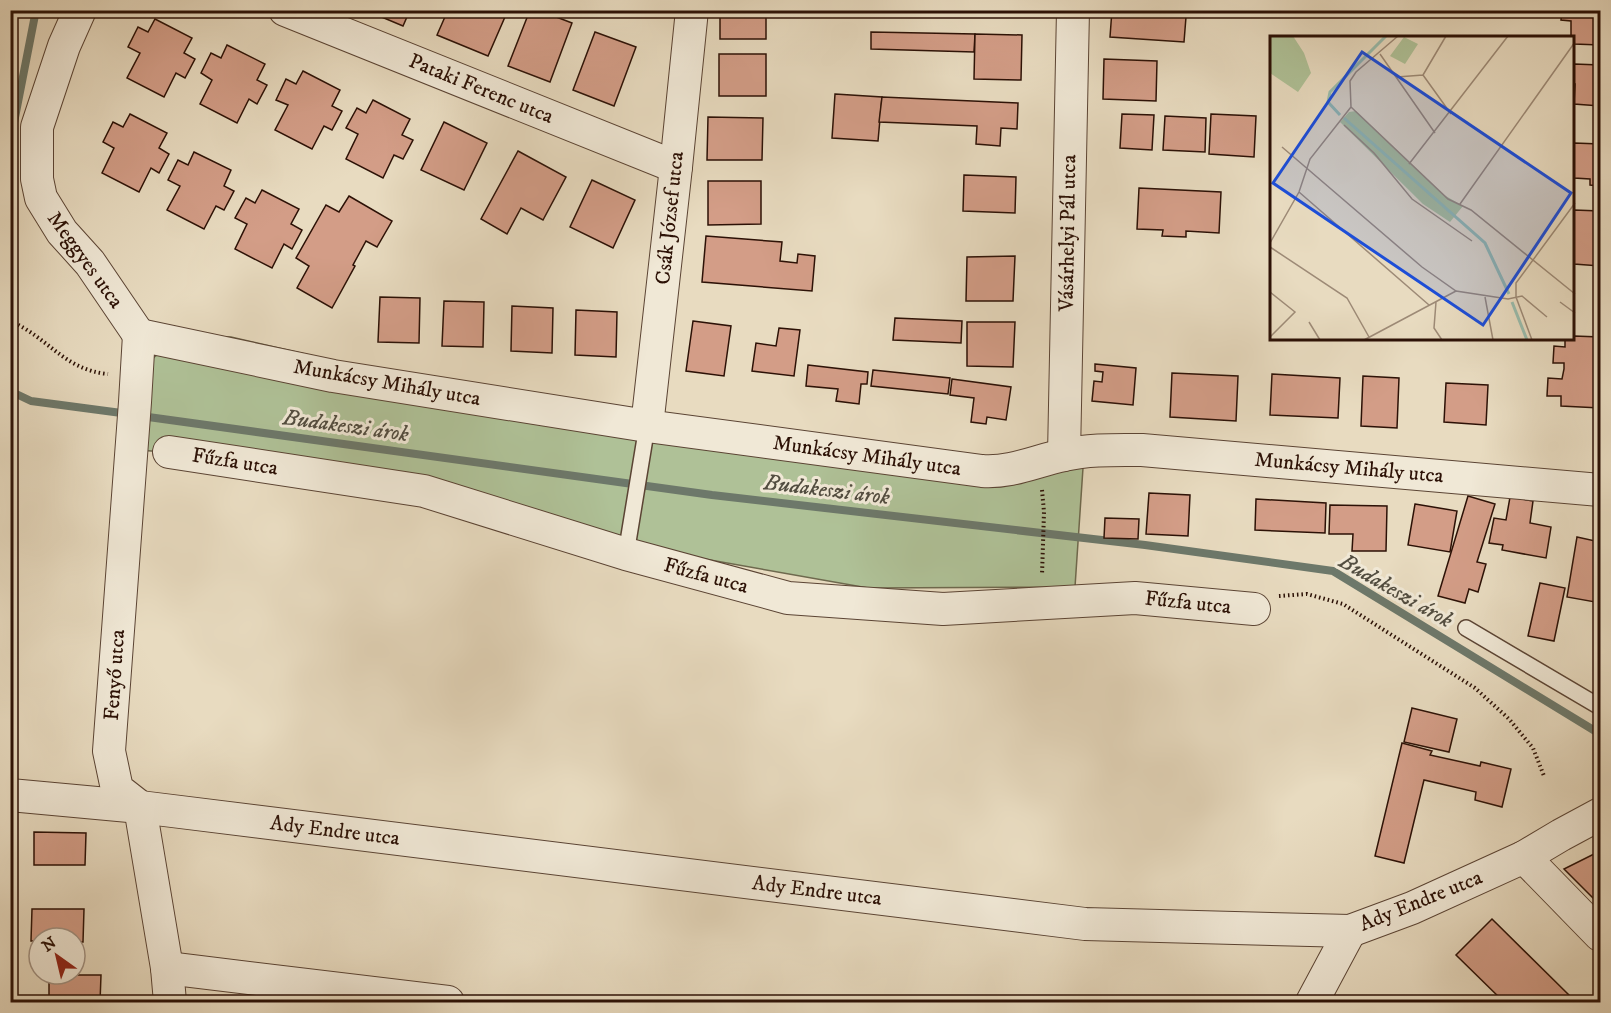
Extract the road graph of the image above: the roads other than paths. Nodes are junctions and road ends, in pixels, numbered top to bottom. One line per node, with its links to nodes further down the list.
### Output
1 (80, 10): 6 (street, Meggyes utca)
2 (285, 10): 5 (street, Pataki Ferenc utca)
3 (1073, 10): 9 (street, Vásárhelyi Pál utca)
4 (688, 12): 5 (street, Csák József utca)
5 (676, 167): 7 (street, Csák József utca)
6 (139, 335): 7 (street, Munkácsy Mihály utca); 16 (street, Fenyő utca)
7 (647, 426): 9 (street, Munkácsy Mihály utca); 11 (lane)
8 (169, 452): 11 (street, Fűzfa utca)
9 (1064, 455): 10 (street, Munkácsy Mihály utca)
10 (1600, 490)
11 (626, 554): 12 (street, Fűzfa utca)
12 (1254, 609)
13 (1466, 628): 14 (lane)
14 (1600, 706)
15 (10, 795): 16 (street, Ady Endre utca)
16 (140, 807): 19 (street, Ady Endre utca); 21 (street)
17 (1600, 814): 18 (street, Ady Endre utca)
18 (1524, 857): 19 (street, Ady Endre utca); 20 (street)
19 (1350, 931): 24 (street)
20 (1600, 934)
21 (168, 968): 22 (street); 23 (street)
22 (170, 1002)
23 (448, 1002)
24 (1312, 1002)

